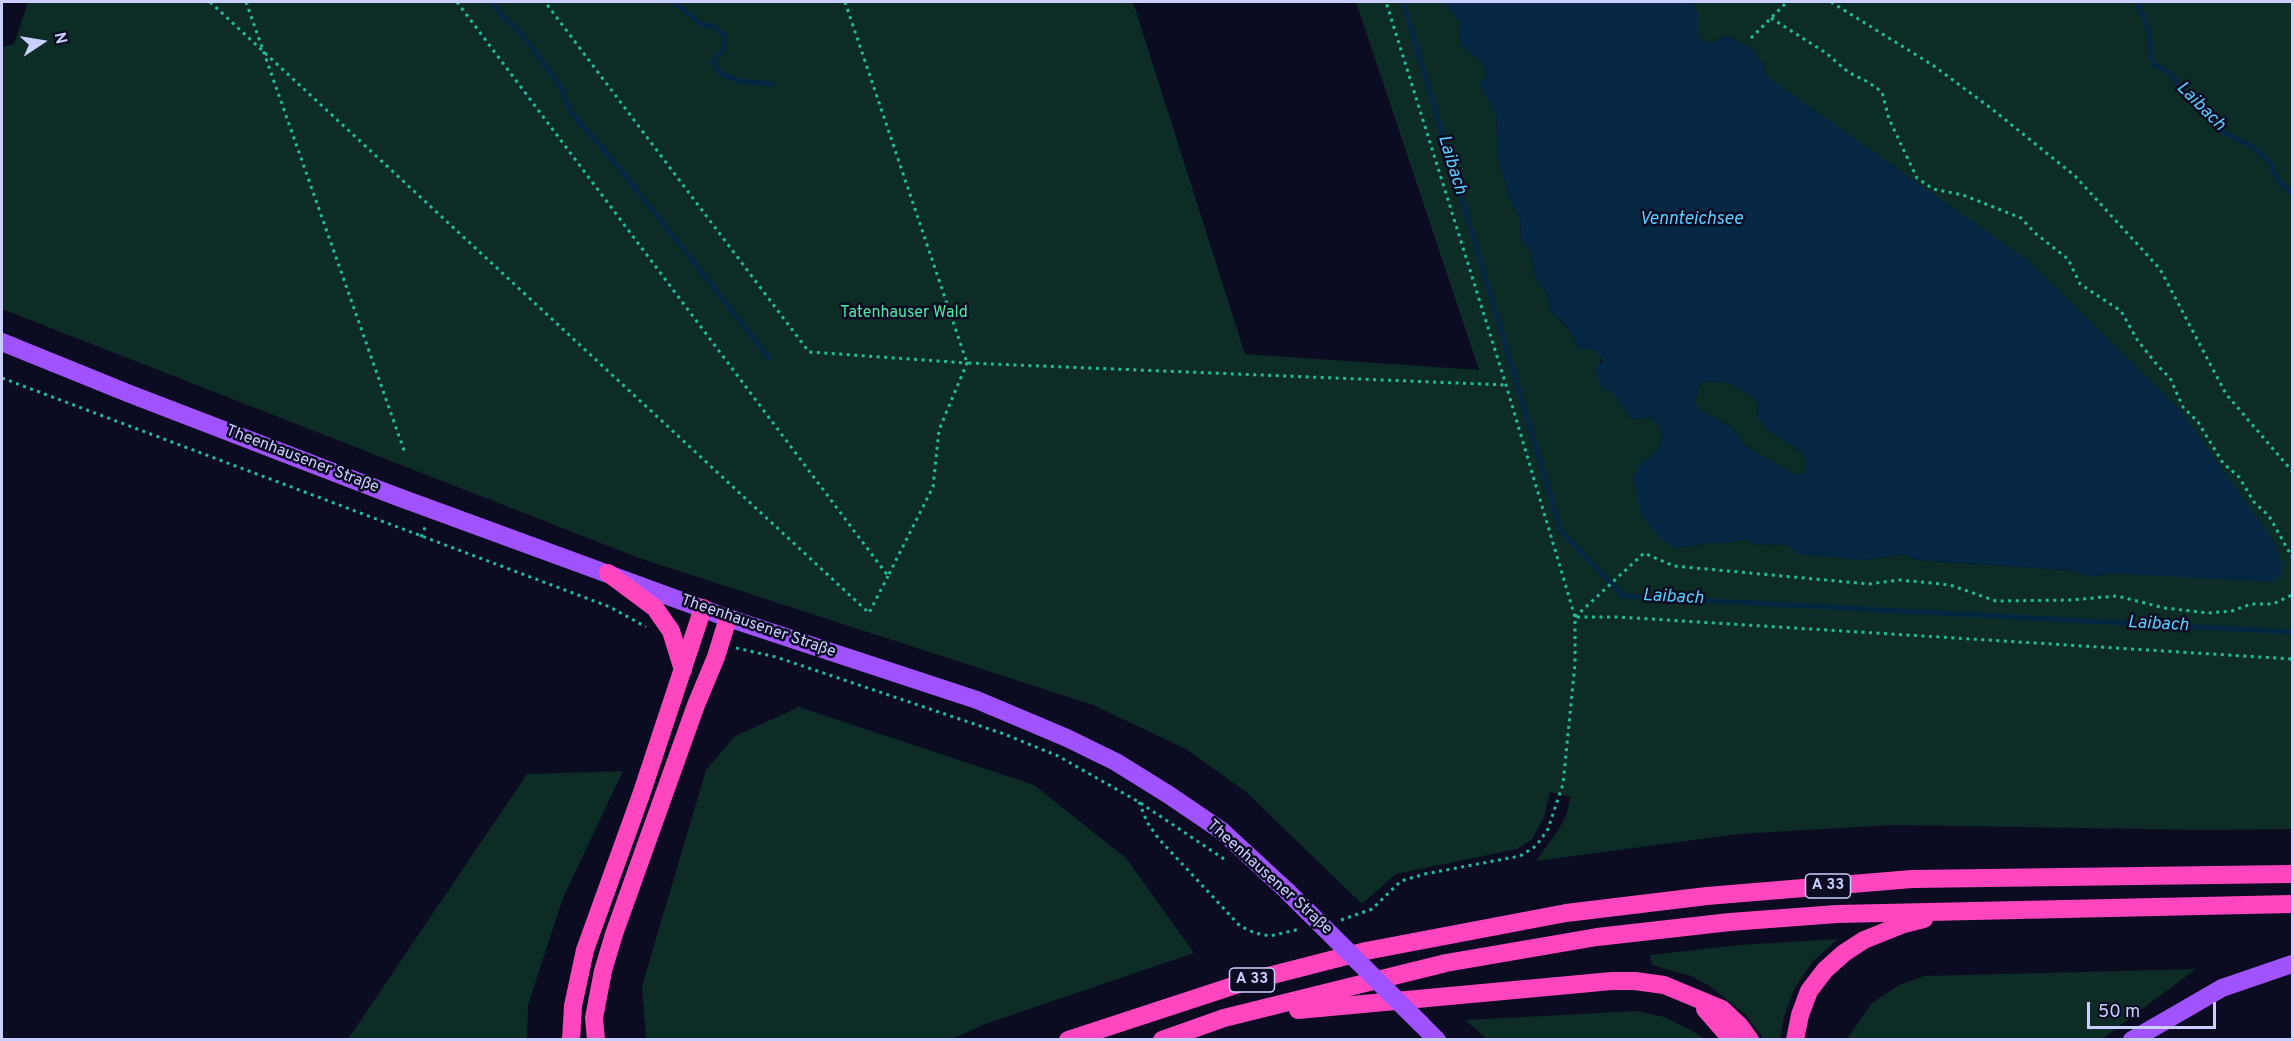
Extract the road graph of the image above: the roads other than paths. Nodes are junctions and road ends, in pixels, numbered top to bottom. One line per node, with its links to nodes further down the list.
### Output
1 (2, 342): 2 (main road, Theenhausener Straße)
2 (608, 573): 3 (main road, Theenhausener Straße); 5 (highway)
3 (703, 608): 4 (main road, Theenhausener Straße); 5 (highway)
4 (728, 618): 13 (highway); 16 (main road, Theenhausener Straße, bridge)
5 (683, 670): 12 (highway)
6 (2292, 874): 14 (highway, A 33)
7 (2292, 904): 8 (highway, A 33)
8 (1960, 911): 11 (highway, A 33); 19 (highway)
9 (2292, 964): 20 (main road)
10 (1691, 995): 11 (highway); 17 (highway); 18 (highway)
11 (1224, 1018): 15 (highway, A 33)
12 (572, 1040)
13 (596, 1040)
14 (1068, 1040)
15 (1162, 1040)
16 (1437, 1040)
17 (1732, 1040)
18 (1750, 1040)
19 (1795, 1040)
20 (2132, 1040)

